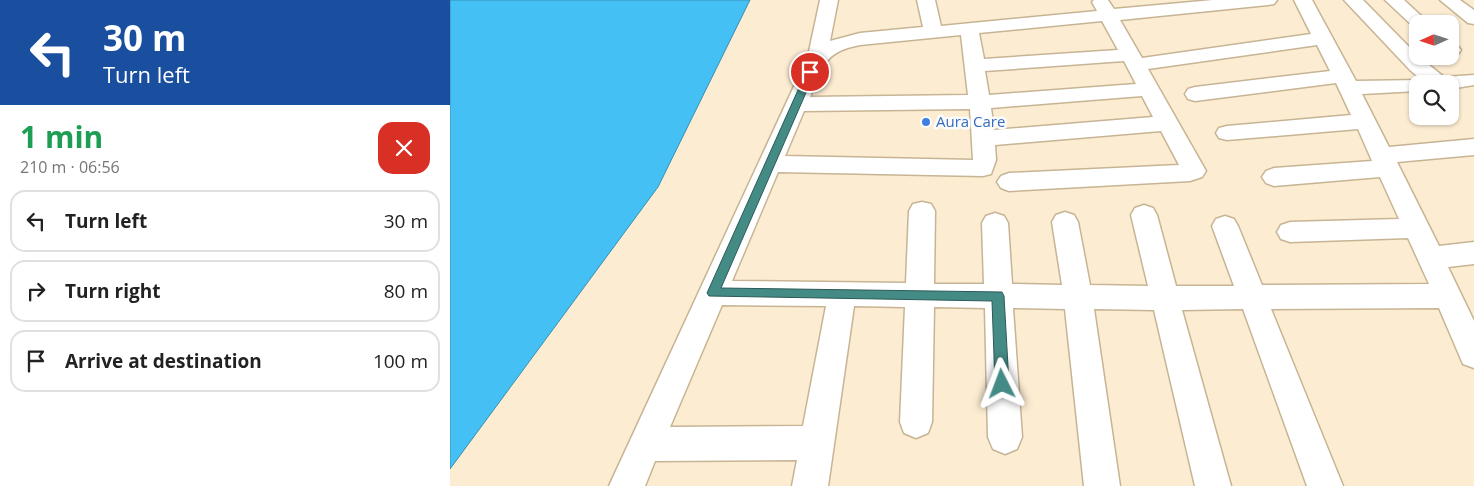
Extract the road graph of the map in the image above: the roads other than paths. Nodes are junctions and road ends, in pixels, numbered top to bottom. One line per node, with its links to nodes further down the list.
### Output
1 (829, 0): 14 (street)
2 (926, 0): 12 (street)
3 (1268, 0): 8 (street)
4 (1303, 0): 13 (street)
5 (1353, 0): 17 (street)
6 (1394, 0): 9 (street)
7 (1449, 0): 10 (street)
8 (1104, 8): 11 (street); 15 (street)
9 (1411, 15)
10 (1474, 19)
11 (969, 29): 12 (street); 16 (street)
12 (933, 32): 14 (street)
13 (1323, 38): 15 (street); 19 (street)
14 (818, 56): 25 (street)
15 (1133, 60): 16 (street); 22 (street)
16 (975, 66): 24 (street)
17 (1429, 75)
18 (1470, 80): 20 (street)
19 (1346, 82): 21 (street); 23 (street); 26 (street)
20 (1459, 82)
21 (1409, 85)
22 (1150, 89): 24 (street); 27 (street)
23 (1195, 94)
24 (979, 102): 25 (street); 29 (street)
25 (796, 104): 32 (street)
26 (1364, 121): 28 (street); 31 (street)
27 (1169, 124): 29 (street); 34 (street)
28 (1227, 133)
29 (984, 138): 32 (street)
30 (1474, 147): 31 (street)
31 (1384, 162): 33 (street); 40 (street)
32 (770, 164): 44 (street)
33 (1274, 177)
34 (1009, 182)
35 (922, 212): 46 (street)
36 (1144, 215): 50 (street)
37 (1065, 222): 49 (street)
38 (995, 223): 47 (street)
39 (1225, 226): 51 (street)
40 (1416, 228): 41 (street); 43 (street)
41 (1290, 232)
42 (1474, 253): 43 (street)
43 (1431, 258): 48 (street)
44 (713, 293): 45 (street); 56 (street)
45 (842, 294): 46 (street); 55 (street)
46 (920, 295): 47 (street); 53 (street)
47 (998, 296): 49 (street); 54 (street)
48 (1448, 296): 51 (street); 52 (street)
49 (1078, 297): 50 (street); 59 (street)
50 (1166, 298): 51 (street); 60 (street)
51 (1252, 298): 61 (street)
52 (1474, 354)
53 (916, 422)
54 (1004, 437)
55 (817, 443): 56 (street); 58 (street)
56 (646, 444): 57 (street)
57 (627, 486)
58 (810, 486)
59 (1102, 486)
60 (1213, 486)
61 (1325, 486)

